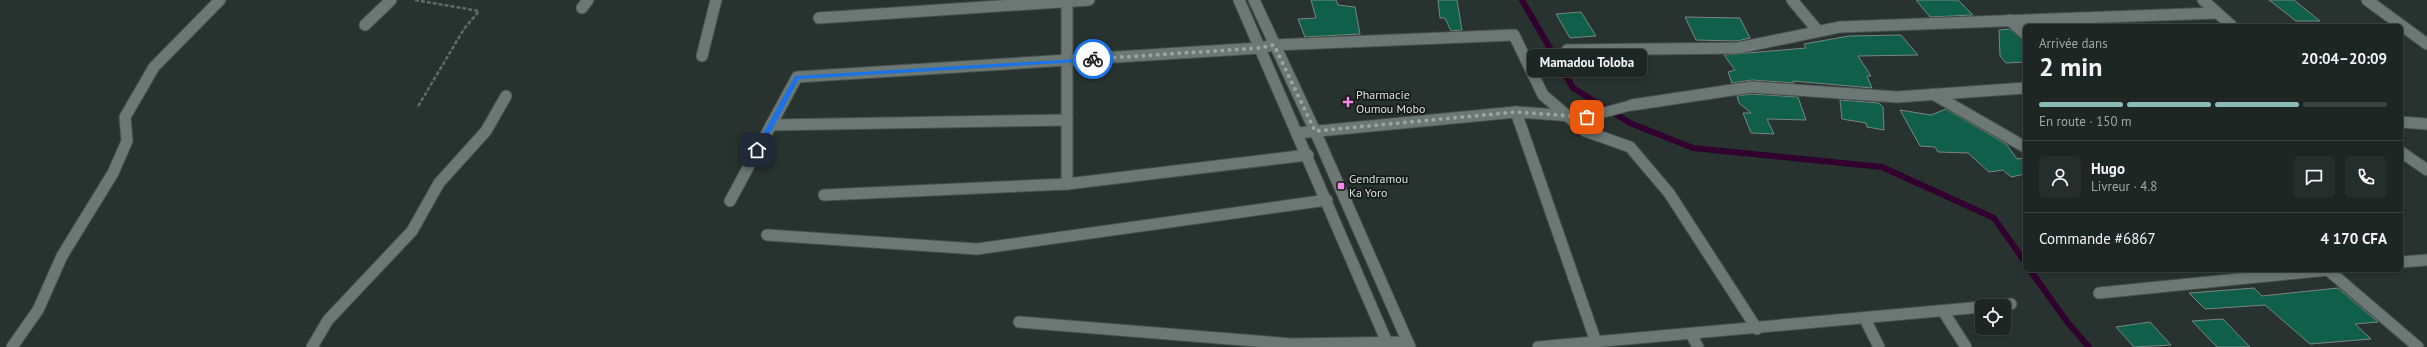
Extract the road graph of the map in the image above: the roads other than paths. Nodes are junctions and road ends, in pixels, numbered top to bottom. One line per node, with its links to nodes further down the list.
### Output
1 (220, 0): 65 (street)
2 (391, 0): 18 (street)
3 (588, 0): 12 (street)
4 (716, 0): 26 (street)
5 (1089, 0): 11 (street)
6 (1239, 0): 24 (street)
7 (1254, 0): 23 (street)
8 (1792, 0): 20 (street)
9 (2203, 0): 13 (street)
10 (2367, 0): 17 (street)
11 (1067, 1): 14 (street); 27 (street)
12 (582, 8)
13 (2216, 13): 15 (street); 16 (street)
14 (819, 18)
15 (2010, 20): 20 (street); 21 (street)
16 (2230, 24)
17 (2400, 24)
18 (365, 25)
19 (2403, 26): 22 (street)
20 (1818, 31): 25 (street)
21 (2023, 32)
22 (2427, 44)
23 (1274, 45): 24 (street); 33 (street); 39 (street)
24 (1260, 48): 27 (street); 40 (street)
25 (1567, 50)
26 (702, 56)
27 (1067, 61): 35 (street); 38 (street)
28 (2023, 88): 29 (street)
29 (1933, 94): 31 (street); 41 (street)
30 (506, 96): 66 (street)
31 (1632, 105): 34 (lane)
32 (1516, 112): 33 (street); 39 (street); 61 (street)
33 (1567, 115): 34 (street); 59 (street)
34 (1587, 117)
35 (1067, 120): 38 (street); 45 (street)
36 (2403, 122): 37 (street)
37 (2427, 124)
38 (771, 125): 48 (street)
39 (1315, 131): 40 (street); 63 (street)
40 (1298, 133): 43 (street)
41 (2023, 146)
42 (2403, 153): 44 (street)
43 (1308, 155): 45 (street); 47 (street)
44 (2427, 170)
45 (1067, 184): 46 (street)
46 (824, 195)
47 (1327, 200): 49 (street); 62 (street)
48 (730, 201)
49 (767, 234)
50 (2427, 260): 51 (street)
51 (2403, 262)
52 (2308, 272): 54 (street)
53 (2330, 272): 71 (street)
54 (2099, 293)
55 (1975, 308): 56 (street)
56 (1943, 311): 57 (street); 70 (street)
57 (1865, 319): 59 (street); 69 (street)
58 (1019, 322): 64 (street)
59 (1758, 328): 60 (street)
60 (1691, 334): 61 (street); 68 (street)
61 (1596, 342): 67 (street)
62 (1388, 345): 63 (street); 64 (street)
63 (1409, 345)
64 (1292, 346)
65 (12, 347)
66 (312, 347)
67 (1538, 347)
68 (1698, 347)
69 (1879, 347)
70 (1966, 347)
71 (2418, 347)

